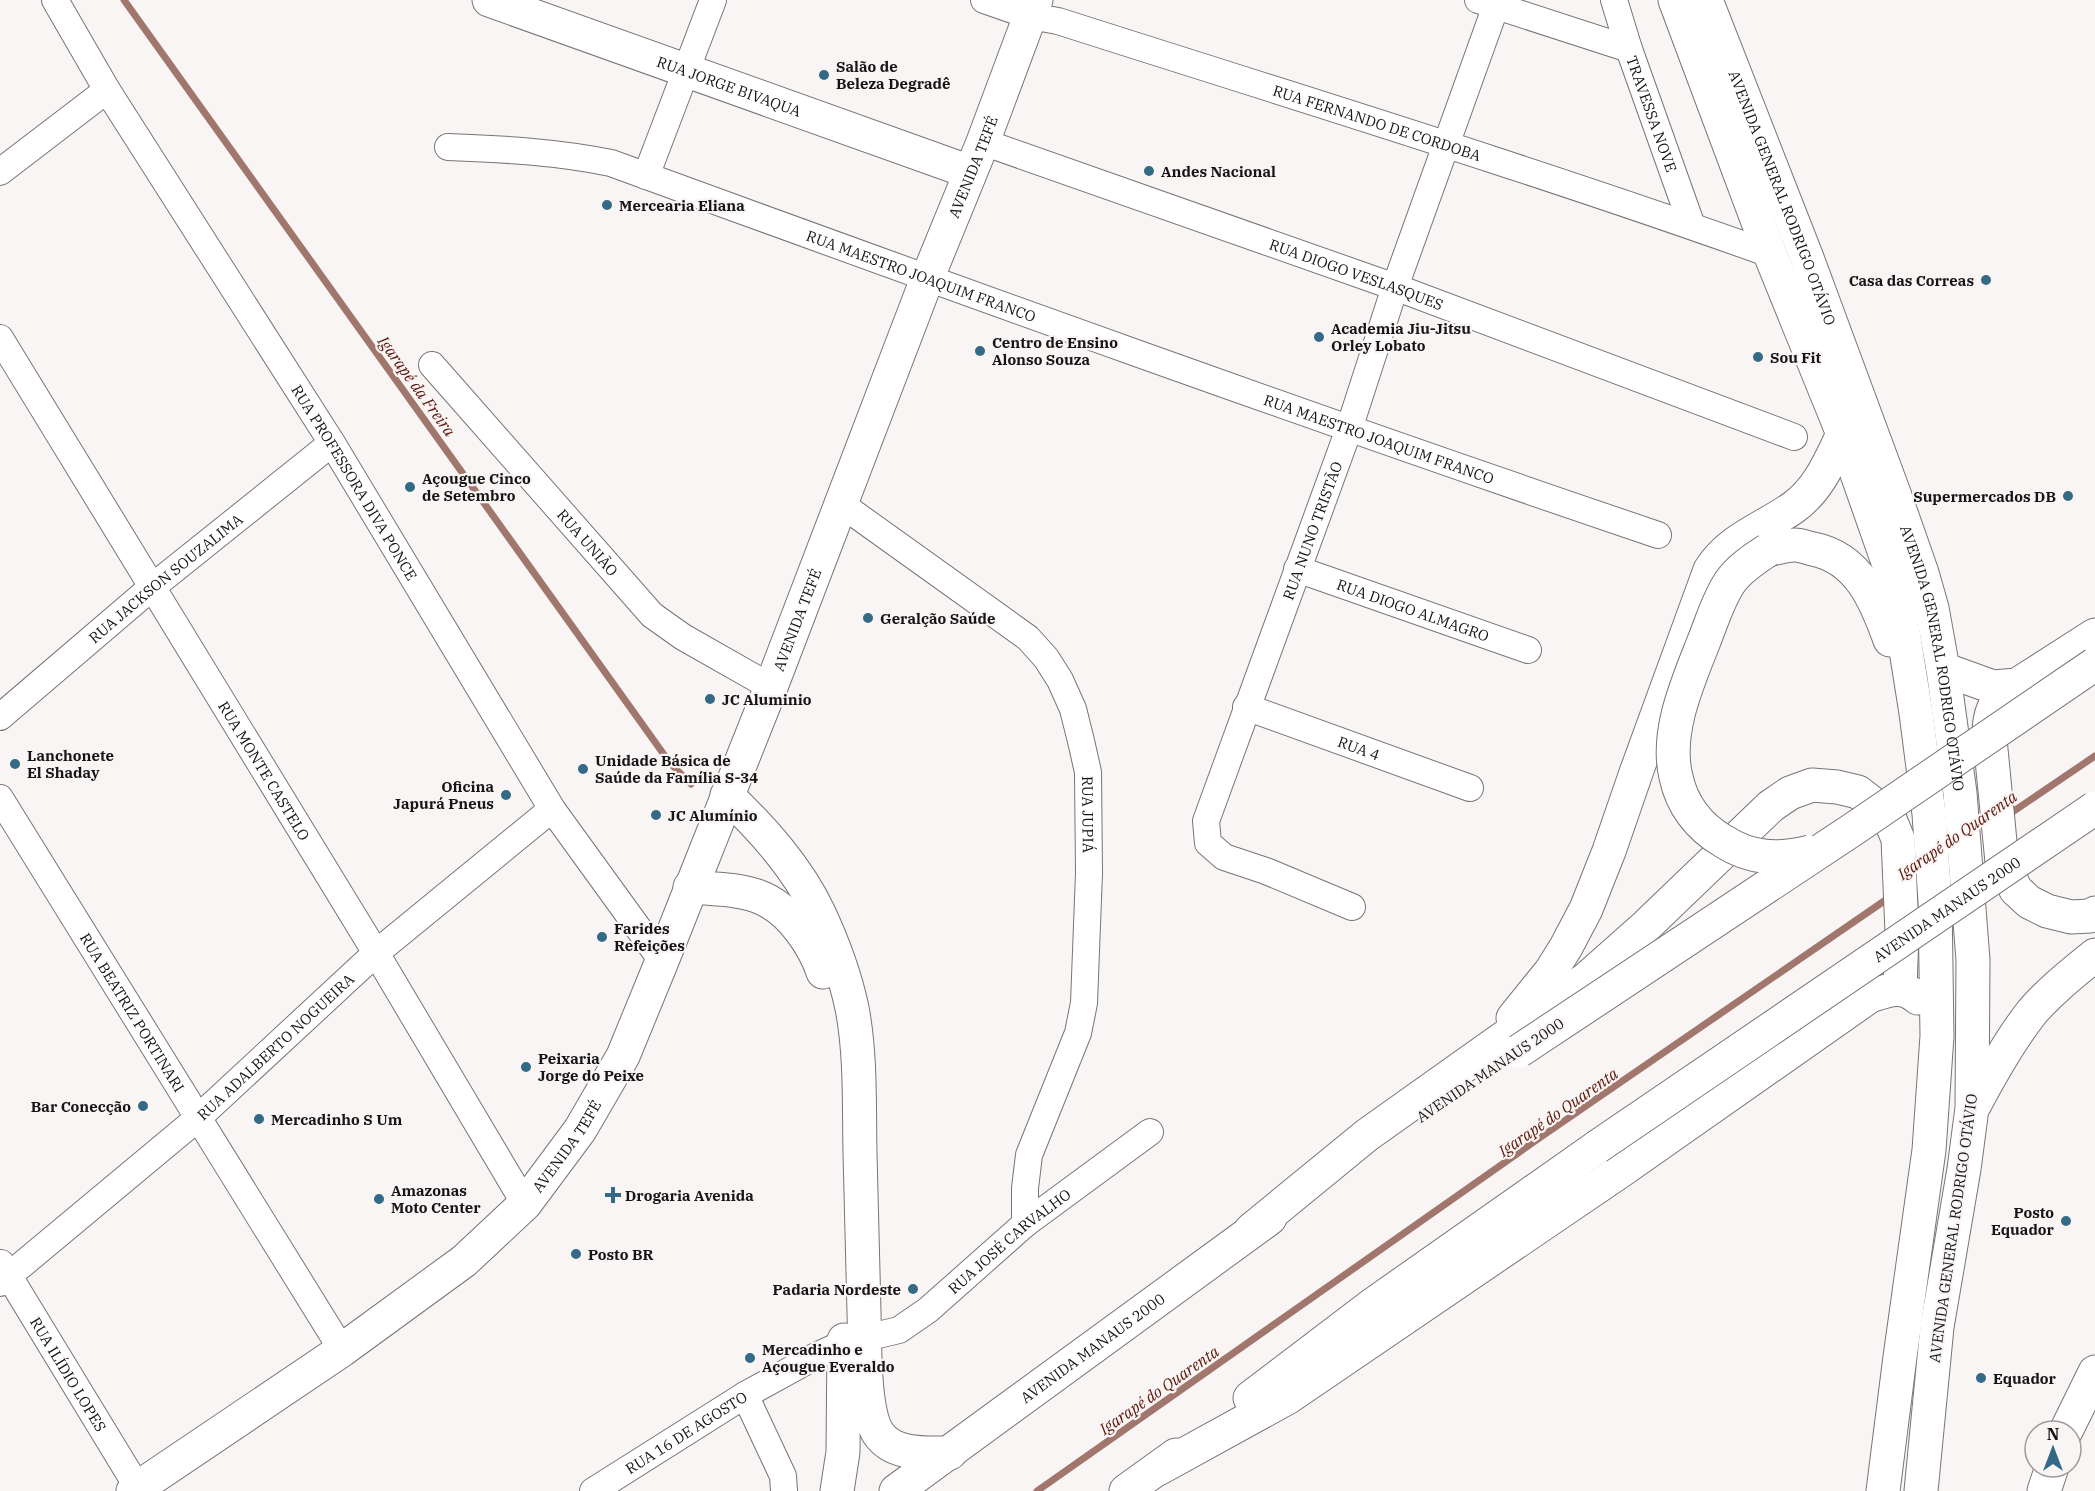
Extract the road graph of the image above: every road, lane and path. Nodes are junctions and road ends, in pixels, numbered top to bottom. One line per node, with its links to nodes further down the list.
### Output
1 (55, 0): 12 (street, RUA PROFESSORA DIVA PONCE)
2 (489, 0): 11 (main road, RUA JORGE BIVAQUA)
3 (713, 0): 11 (street)
4 (984, 0): 9 (street, RUA FERNANDO DE CORDOBA)
5 (1614, 0): 10 (street, TRAVESSA NOVE)
6 (1675, 0): 20 (main road, AVENIDA GENERAL RODRIGO OTÁVIO)
7 (1706, 0): 36 (main road, AVENIDA GENERAL RODRIGO OTÁVIO)
8 (1491, 2): 10 (street); 14 (street, RUA NUNO TRISTÃO)
9 (1033, 8): 13 (main road, AVENIDA TEFÉ); 14 (street, RUA FERNANDO DE CORDOBA)
10 (1629, 49): 19 (street, TRAVESSA NOVE)
11 (688, 70): 17 (main road, RUA JORGE BIVAQUA); 18 (street)
12 (107, 90): 16 (street); 28 (street, RUA PROFESSORA DIVA PONCE)
13 (983, 142): 17 (main road, AVENIDA TEFÉ); 22 (street, RUA DIOGO VESLASQUES)
14 (1446, 146): 19 (street, RUA FERNANDO DE CORDOBA); 22 (street, RUA NUNO TRISTÃO)
15 (448, 147): 18 (street, RUA MAESTRO JOAQUIM FRANCO)
16 (0, 172)
17 (970, 172): 21 (main road, AVENIDA TEFÉ)
18 (646, 176): 21 (street, RUA MAESTRO JOAQUIM FRANCO)
19 (1692, 226): 20 (street, RUA FERNANDO DE CORDOBA)
20 (1770, 254): 26 (main road, AVENIDA GENERAL RODRIGO OTÁVIO)
21 (927, 279): 25 (street, RUA MAESTRO JOAQUIM FRANCO); 29 (main road, AVENIDA TEFÉ)
22 (1395, 287): 25 (street, RUA NUNO TRISTÃO); 27 (street, RUA DIOGO VESLASQUES)
23 (0, 338): 32 (street, RUA MONTE CASTELO)
24 (432, 365): 38 (street, RUA UNIÃO)
25 (1349, 429): 30 (street, RUA MAESTRO JOAQUIM FRANCO); 31 (street, RUA NUNO TRISTÃO)
26 (1843, 434): 40 (main road, AVENIDA GENERAL RODRIGO OTÁVIO); 56 (main road)
27 (1794, 437)
28 (332, 443): 32 (street, RUA JACKSON SOUZALIMA); 46 (street, RUA PROFESSORA DIVA PONCE)
29 (841, 504): 38 (main road, AVENIDA TEFÉ); 61 (street, RUA JUPIÁ)
30 (1658, 535)
31 (1297, 569): 34 (street, RUA DIOGO ALMAGRO); 39 (street, RUA NUNO TRISTÃO)
32 (151, 588): 41 (street, RUA JACKSON SOUZALIMA); 51 (street, RUA MONTE CASTELO)
33 (2095, 635): 37 (main road)
34 (1528, 650)
35 (2095, 664): 47 (main road, AVENIDA MANAUS 2000, bridge)
36 (1943, 669): 37 (main road); 57 (main road, AVENIDA GENERAL RODRIGO OTÁVIO)
37 (2017, 685): 50 (main road)
38 (771, 687): 43 (main road, AVENIDA TEFÉ)
39 (1246, 707): 42 (street, RUA 4); 49 (street, RUA NUNO TRISTÃO)
40 (1916, 713): 47 (main road, bridge); 55 (main road, AVENIDA GENERAL RODRIGO OTÁVIO)
41 (0, 717)
42 (1470, 788)
43 (727, 795): 48 (main road, AVENIDA TEFÉ); 64 (main road)
44 (0, 798): 58 (street, RUA BEATRIZ PORTINARI)
45 (2095, 808): 70 (main road, AVENIDA MANAUS 2000, bridge)
46 (552, 810): 51 (street, RUA ADALBERTO NOGUEIRA); 53 (street, RUA PROFESSORA DIVA PONCE)
47 (1820, 850): 62 (main road, AVENIDA MANAUS 2000, bridge)
48 (690, 887): 53 (main road, AVENIDA TEFÉ); 64 (main road)
49 (1352, 907)
50 (2095, 913)
51 (376, 953): 58 (street, RUA ADALBERTO NOGUEIRA); 60 (street, RUA MONTE CASTELO)
52 (2095, 955): 57 (main road)
53 (662, 961): 60 (main road, AVENIDA TEFÉ)
54 (1900, 988): 55 (main road); 56 (main road); 70 (main road)
55 (1937, 1036): 77 (main road, AVENIDA GENERAL RODRIGO OTÁVIO)
56 (1482, 1055): 62 (main road)
57 (1972, 1108): 78 (main road, AVENIDA GENERAL RODRIGO OTÁVIO)
58 (198, 1118): 63 (street, RUA ADALBERTO NOGUEIRA); 65 (street, RUA BEATRIZ PORTINARI)
59 (1150, 1132): 61 (street, RUA JOSÉ CARVALHO)
60 (525, 1204): 65 (main road, AVENIDA TEFÉ)
61 (1025, 1224): 64 (street, RUA JOSÉ CARVALHO)
62 (1251, 1230): 69 (main road, AVENIDA MANAUS 2000)
63 (3, 1274): 71 (street, RUA ILÍDIO LOPES)
64 (854, 1341): 67 (street, RUA 16 DE AGOSTO); 69 (main road); 74 (main road)
65 (342, 1350): 71 (main road, AVENIDA TEFÉ)
66 (2095, 1372): 68 (main road)
67 (745, 1395): 72 (street, RUA 16 DE AGOSTO); 73 (street)
68 (2072, 1419)
69 (950, 1453): 75 (main road, AVENIDA MANAUS 2000)
70 (1158, 1469): 76 (main road, AVENIDA MANAUS 2000)
71 (136, 1489)
72 (593, 1491)
73 (784, 1491)
74 (837, 1491)
75 (896, 1491)
76 (1126, 1491)
77 (1883, 1491)
78 (1921, 1491)

